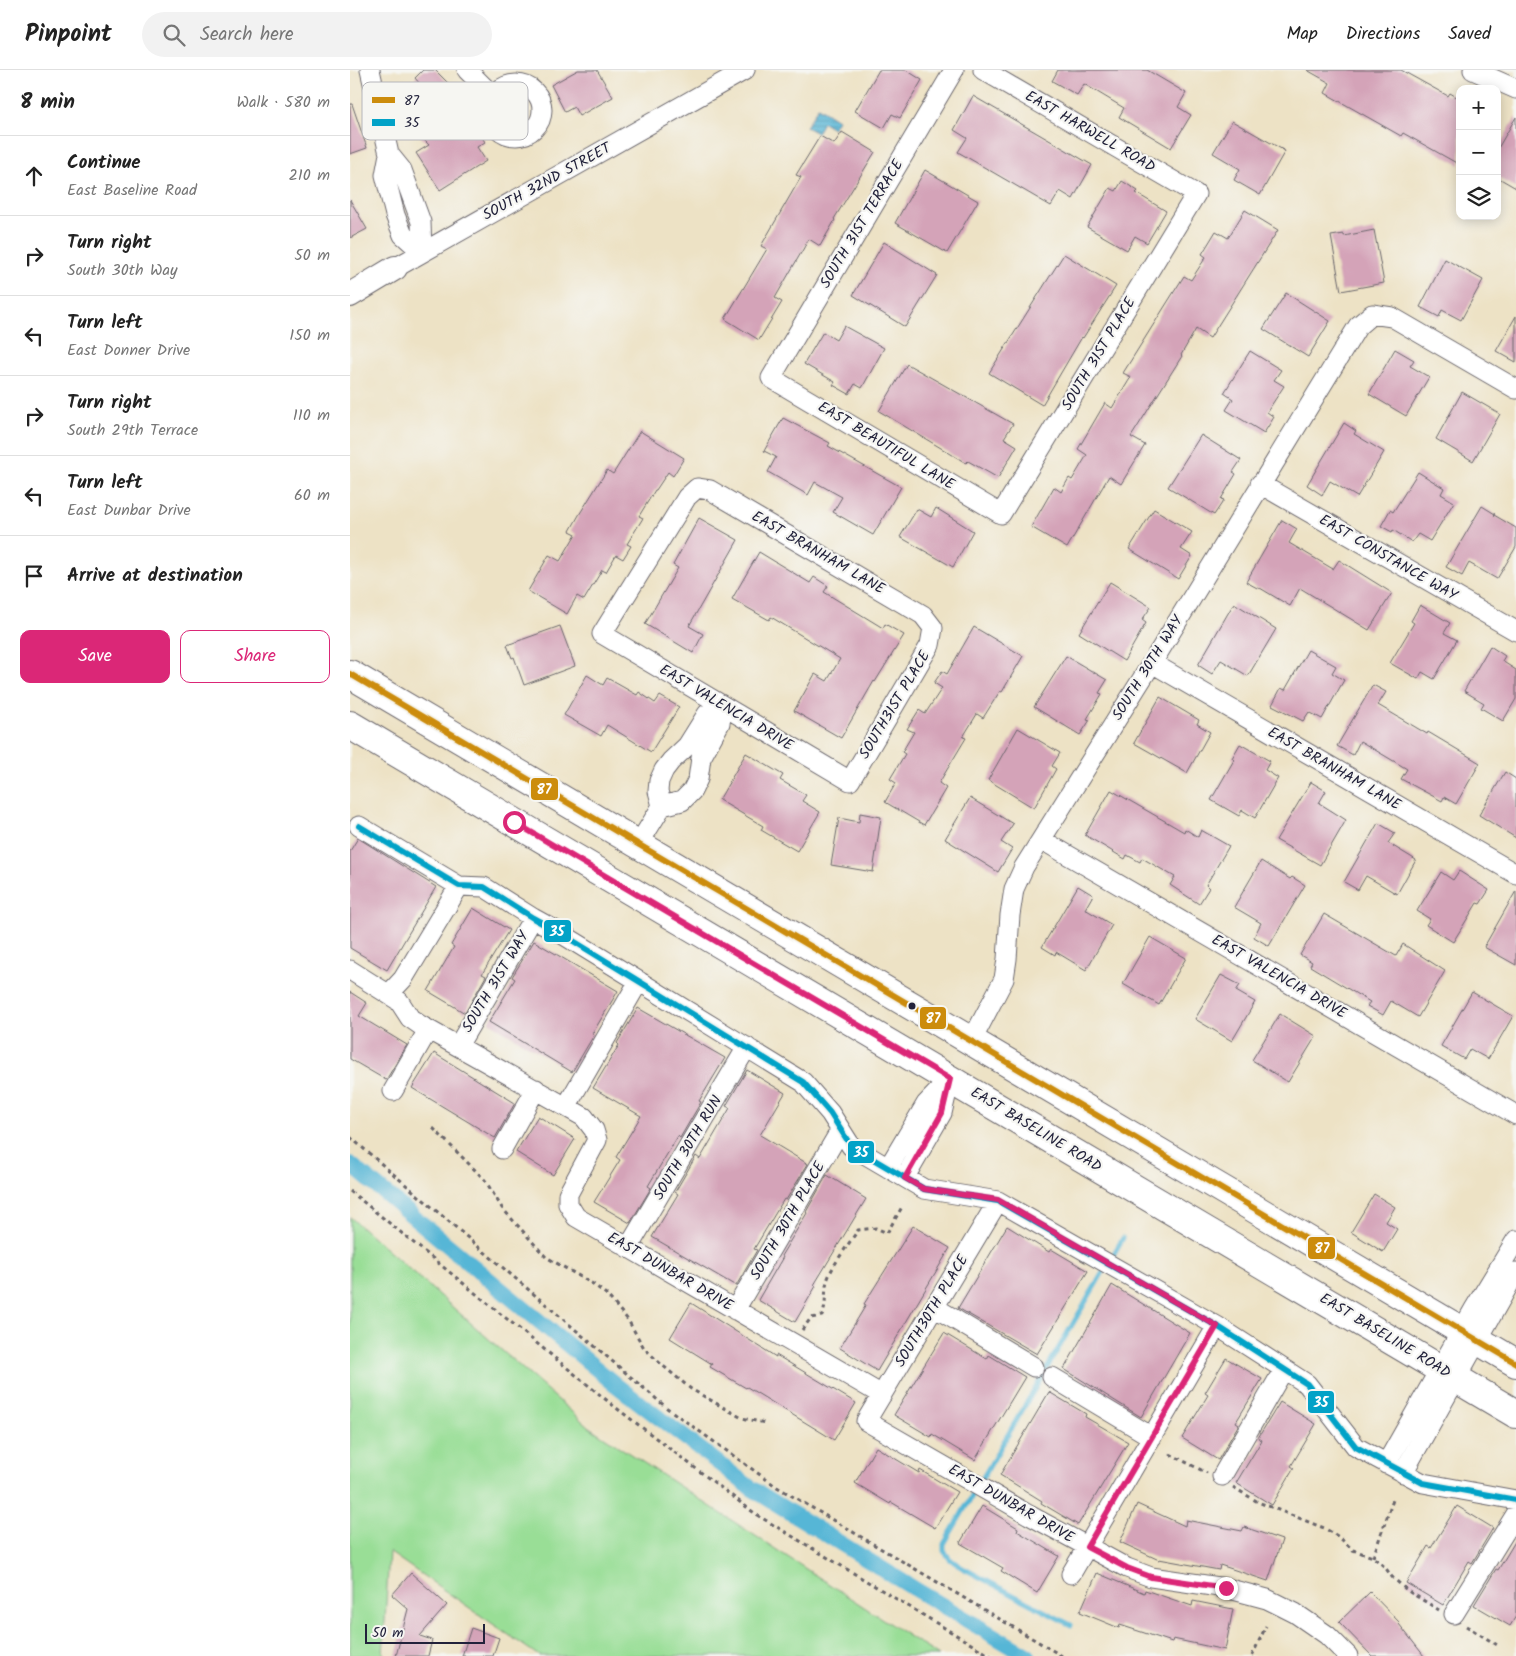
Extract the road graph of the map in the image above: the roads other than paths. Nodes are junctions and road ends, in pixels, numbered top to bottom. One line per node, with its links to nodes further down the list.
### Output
1 (467, 70): 6 (street)
2 (745, 70): 10 (street, SOUTH 32ND STREET)
3 (954, 70): 13 (street, SOUTH 31ST TERRACE)
4 (983, 70): 9 (street, EAST HARWELL ROAD)
5 (1473, 70): 7 (street)
6 (479, 82)
7 (1516, 89)
8 (387, 140): 10 (street)
9 (1196, 194): 16 (street, SOUTH 31ST PLACE)
10 (422, 252): 11 (street, SOUTH 32ND STREET)
11 (395, 268): 12 (street, SOUTH 32ND STREET)
12 (350, 294)
13 (770, 378): 16 (street, EAST BEAUTIFUL LANE)
14 (1516, 389): 15 (street, SOUTH 30TH WAY)
15 (1260, 484): 18 (street, EAST CONSTANCE WAY); 20 (street, SOUTH 30TH WAY)
16 (1001, 514)
17 (934, 628): 19 (street, EAST BRANHAM LANE); 24 (street, SOUTH31ST PLACE)
18 (1516, 632)
19 (602, 634): 22 (street, EAST VALENCIA DRIVE)
20 (1152, 663): 27 (street, SOUTH 30TH WAY); 29 (street, EAST BRANHAM LANE)
21 (350, 674): 28 (main road)
22 (722, 706): 24 (street, EAST VALENCIA DRIVE); 25 (street); 25 (street)
23 (350, 725): 30 (main road, EAST BASELINE ROAD)
24 (850, 781)
25 (662, 806): 28 (street)
26 (359, 826): 31 (street)
27 (1042, 840): 37 (street, SOUTH 30TH WAY); 44 (street, EAST VALENCIA DRIVE)
28 (638, 845): 30 (main road); 37 (main road)
29 (1516, 874)
30 (615, 882): 40 (main road, EAST BASELINE ROAD)
31 (459, 886): 32 (street); 35 (street)
32 (533, 918): 34 (street); 38 (street, SOUTH 31ST WAY)
33 (350, 970): 35 (street)
34 (639, 981): 39 (street); 43 (street)
35 (389, 994): 36 (street)
36 (428, 1030): 38 (street); 42 (street)
37 (971, 1042): 40 (main road); 57 (main road)
38 (458, 1046): 41 (street)
39 (747, 1047): 45 (street); 52 (street, SOUTH 30TH RUN)
40 (950, 1079): 46 (street); 61 (main road, EAST BASELINE ROAD)
41 (536, 1089): 43 (street); 47 (street)
42 (393, 1091)
43 (566, 1107): 52 (street, EAST DUNBAR DRIVE)
44 (1516, 1115)
45 (840, 1131): 48 (street); 55 (street, SOUTH 30TH PLACE)
46 (918, 1137): 48 (street); 49 (street)
47 (502, 1148)
48 (888, 1168): 49 (street)
49 (905, 1178): 50 (street)
50 (998, 1200): 54 (street, SOUTH30TH PLACE); 56 (street)
51 (1516, 1240): 53 (street)
52 (628, 1248): 55 (street, EAST DUNBAR DRIVE)
53 (1511, 1269): 57 (street)
54 (934, 1307): 59 (street); 63 (street, SOUTH30TH PLACE)
55 (735, 1310): 63 (street, EAST DUNBAR DRIVE)
56 (1217, 1326): 60 (street); 68 (street)
57 (1469, 1336): 58 (main road); 61 (street)
58 (1516, 1363)
59 (1034, 1367)
60 (1284, 1369): 69 (street); 71 (street)
61 (1448, 1373): 64 (main road, EAST BASELINE ROAD); 66 (street); 67 (street)
62 (1052, 1377): 68 (street)
63 (882, 1395): 65 (street, SOUTH30TH PLACE)
64 (1516, 1414)
65 (866, 1421): 74 (street, EAST DUNBAR DRIVE)
66 (1407, 1425): 67 (street); 69 (street)
67 (1425, 1435): 70 (street)
68 (1152, 1437): 74 (street)
69 (1386, 1464): 70 (street)
70 (1403, 1474): 72 (street)
71 (1221, 1479)
72 (1516, 1500)
73 (1516, 1514): 76 (street)
74 (1087, 1547): 75 (street); 77 (street, EAST DUNBAR DRIVE)
75 (1071, 1574)
76 (1454, 1614)
77 (1348, 1656)

